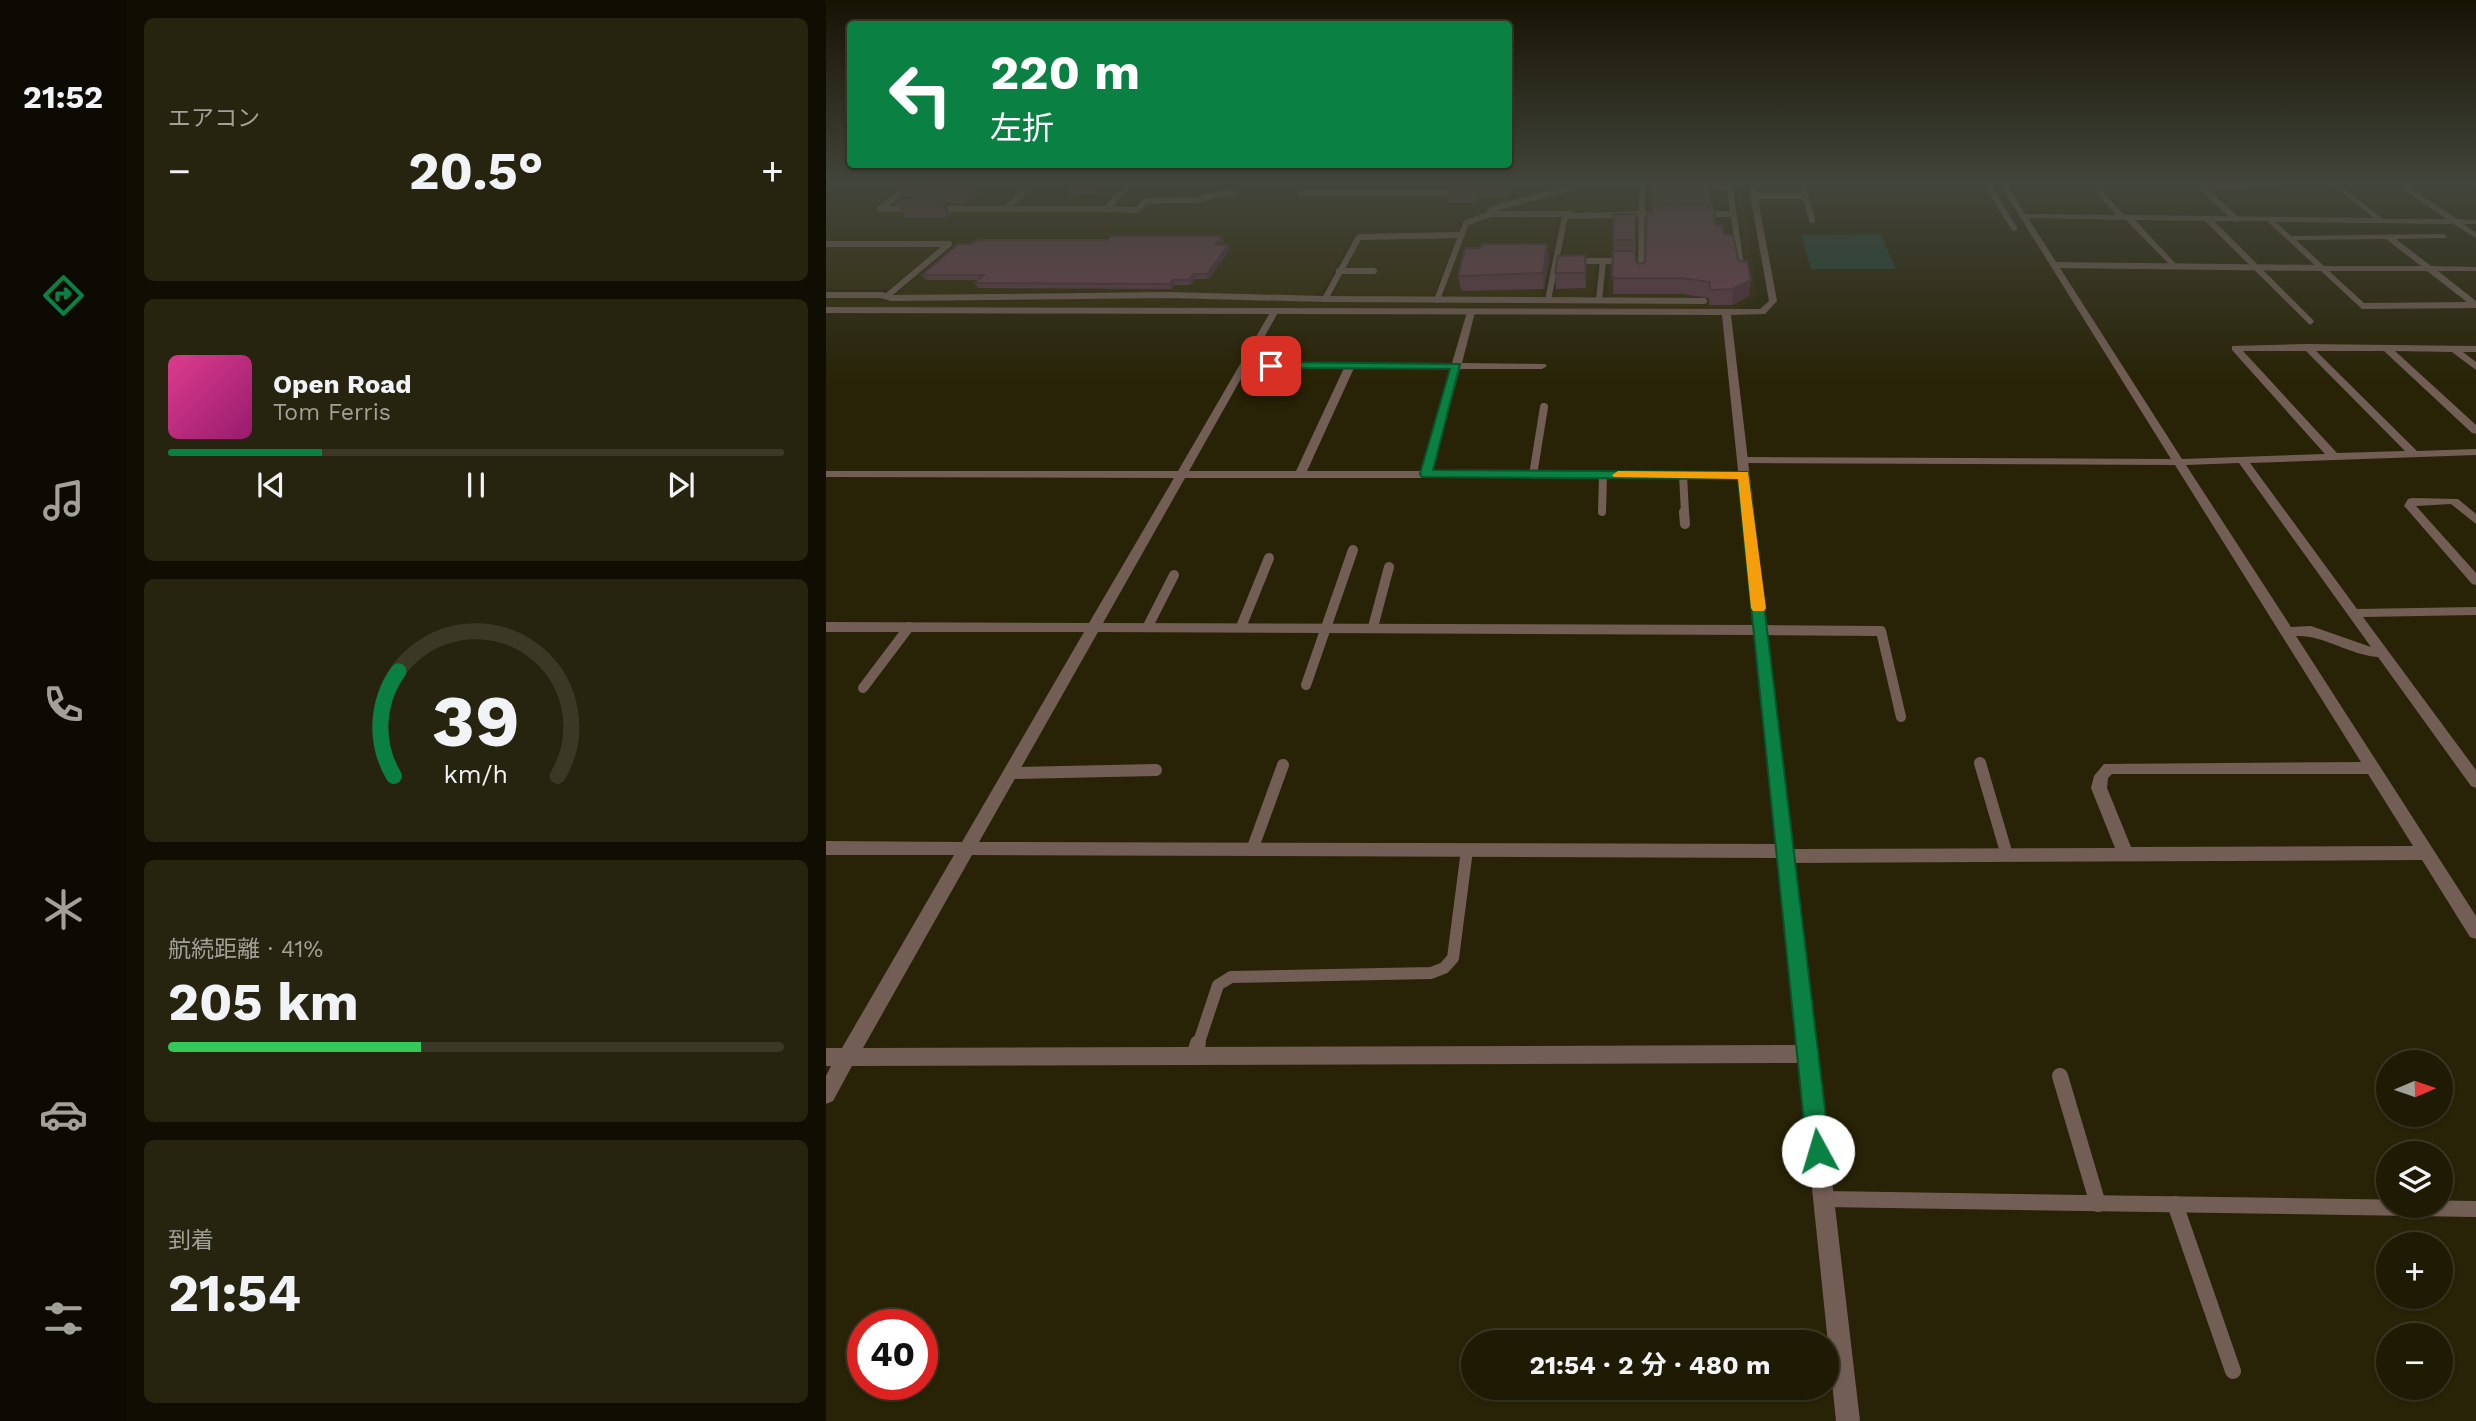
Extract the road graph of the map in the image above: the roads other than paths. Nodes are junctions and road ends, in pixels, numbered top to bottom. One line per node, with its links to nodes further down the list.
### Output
1 (942, 249): 27 (lane)
2 (1352, 249): 22 (lane)
3 (1455, 249): 29 (lane)
4 (1558, 249): 13 (lane)
5 (1641, 249): 15 (lane)
6 (1739, 249): 24 (lane)
7 (1764, 249): 37 (street)
8 (2046, 249): 16 (street)
9 (2157, 249): 17 (street)
10 (2238, 249): 18 (street)
11 (2300, 249): 19 (street)
12 (2405, 249): 20 (street)
13 (1556, 261): 14 (lane); 30 (lane)
14 (1603, 261): 15 (lane); 31 (lane)
15 (1641, 261): 25 (lane)
16 (2056, 265): 17 (lane); 54 (street)
17 (2173, 266): 18 (lane)
18 (2256, 267): 19 (lane); 38 (street)
19 (2321, 268): 20 (street); 33 (street)
20 (2430, 269): 21 (street); 33 (street)
21 (2476, 269)
22 (1339, 271): 23 (lane); 28 (lane)
23 (1374, 271)
24 (1742, 272)
25 (1641, 274)
26 (826, 295): 27 (lane)
27 (887, 296): 28 (lane)
28 (1325, 299): 29 (lane)
29 (1437, 300): 30 (lane)
30 (1548, 300): 31 (lane)
31 (1599, 300): 32 (lane)
32 (1704, 301)
33 (2476, 305)
34 (826, 310): 35 (street)
35 (1275, 311): 36 (street); 43 (street)
36 (1471, 312): 37 (street); 45 (street)
37 (1726, 312): 55 (street)
38 (2310, 322)
39 (2307, 347): 40 (street); 51 (street); 52 (street)
40 (2386, 348): 41 (street); 49 (street)
41 (2454, 349): 42 (street); 47 (street)
42 (2476, 349)
43 (1244, 365): 44 (street); 57 (street)
44 (1350, 366): 45 (street); 58 (street)
45 (1456, 366): 46 (street); 59 (street)
46 (1542, 366)
47 (2476, 367)
48 (1544, 407): 60 (lane)
49 (2476, 431)
50 (2476, 452): 51 (street)
51 (2414, 454): 52 (street)
52 (2335, 458): 53 (street)
53 (2243, 461): 54 (street); 73 (street)
54 (2178, 463): 55 (street); 82 (street)
55 (1743, 468): 62 (street); 81 (street)
56 (826, 474): 57 (street)
57 (1184, 474): 58 (street); 80 (street)
58 (1300, 474): 59 (street)
59 (1426, 474): 60 (street)
60 (1533, 474): 61 (street)
61 (1603, 475): 62 (street); 63 (lane)
62 (1683, 475): 65 (lane)
63 (1602, 512)
64 (2476, 520): 68 (street)
65 (1685, 524)
66 (1353, 550): 78 (lane)
67 (1269, 558): 77 (lane)
68 (2469, 565): 71 (street)
69 (1389, 567): 79 (lane)
70 (1174, 575): 75 (lane)
71 (2476, 581)
72 (2476, 611): 73 (street)
73 (2354, 613): 83 (street)
74 (826, 626): 76 (street)
75 (1148, 626): 77 (street); 80 (street)
76 (909, 627): 80 (street); 85 (lane)
77 (1241, 627): 78 (street)
78 (1327, 627): 79 (street); 84 (lane)
79 (1373, 627): 81 (street)
80 (1092, 628): 91 (street)
81 (1761, 630): 86 (lane); 98 (street)
82 (2286, 632): 83 (street); 89 (street)
83 (2382, 652): 92 (street)
84 (1306, 685)
85 (863, 688)
86 (1901, 717)
87 (1980, 763): 99 (lane)
88 (1283, 765): 95 (lane)
89 (2372, 768): 97 (street); 100 (street)
90 (1156, 770): 91 (lane)
91 (1010, 773): 94 (street)
92 (2476, 782)
93 (826, 848): 94 (street)
94 (967, 848): 95 (street); 105 (street)
95 (1252, 850): 96 (street)
96 (1467, 850): 98 (street); 104 (lane)
97 (2426, 853): 100 (street); 101 (street)
98 (1786, 854): 99 (street); 102 (street)
99 (2007, 855): 100 (street)
100 (2126, 855)
101 (2476, 931)
102 (1808, 1054): 104 (street); 108 (street)
103 (826, 1056): 105 (street)
104 (1194, 1056): 105 (street)
105 (847, 1057): 107 (street)
106 (2060, 1076): 109 (lane)
107 (826, 1094)
108 (1824, 1199): 109 (lane); 113 (street)
109 (2098, 1204): 110 (lane)
110 (2175, 1204): 111 (lane); 112 (lane)
111 (2476, 1209)
112 (2233, 1371)
113 (1848, 1421)

